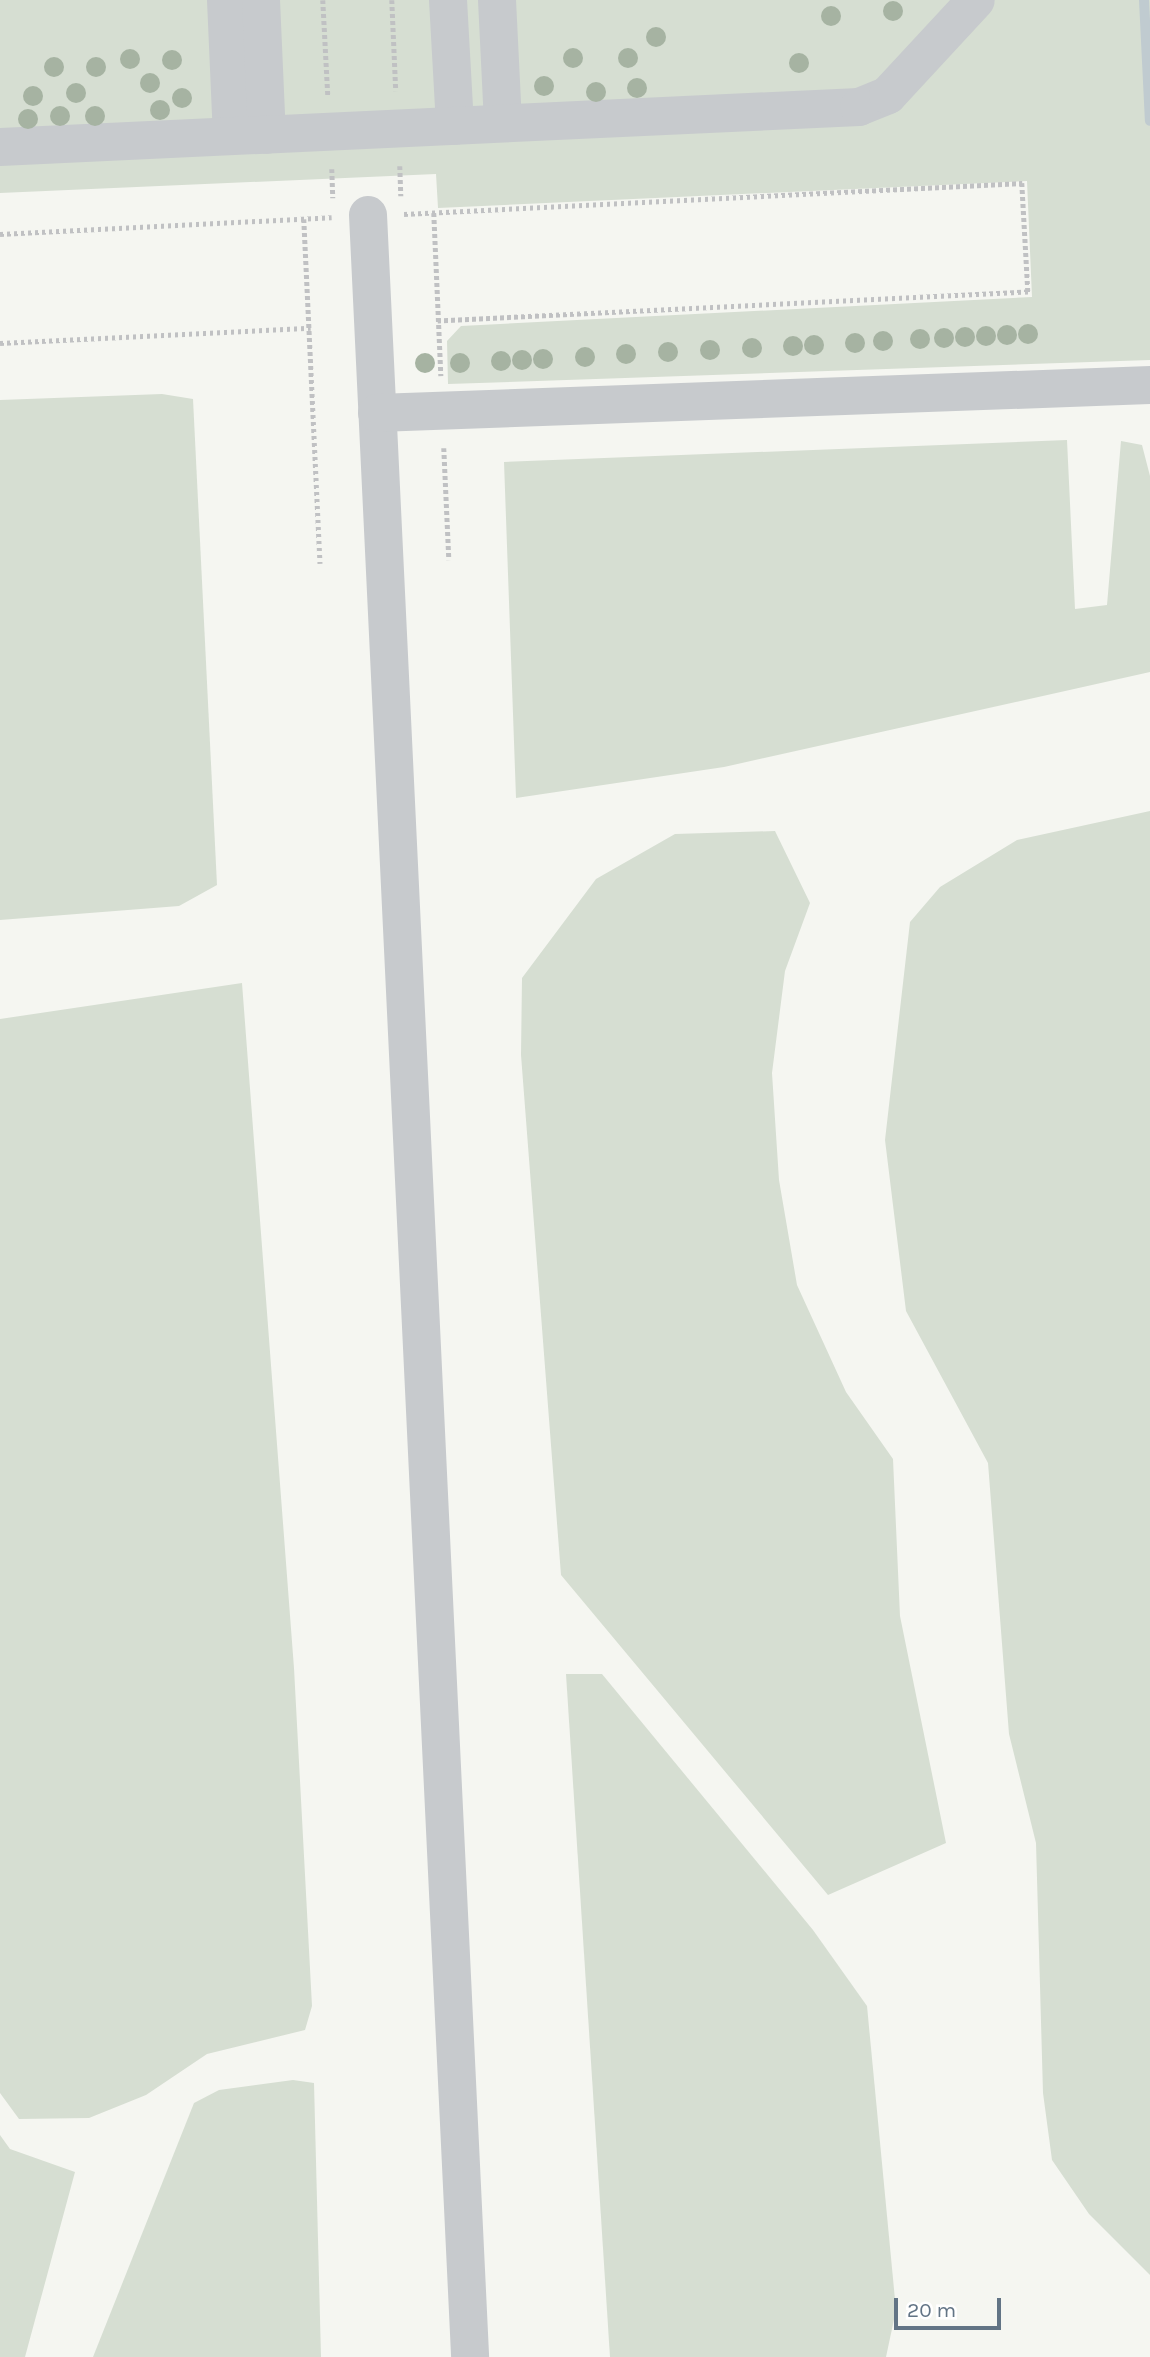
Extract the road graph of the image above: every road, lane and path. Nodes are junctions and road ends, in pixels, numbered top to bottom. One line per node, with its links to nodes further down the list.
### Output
1 (226, 0): 10 (street)
2 (261, 0): 10 (street)
3 (323, 0): 12 (path)
4 (391, 0): 11 (path)
5 (448, 0): 8 (street)
6 (497, 0): 9 (street)
7 (976, 0): 9 (street)
8 (454, 113): 9 (street); 11 (street)
9 (503, 123)
10 (255, 125): 12 (street); 13 (street)
11 (398, 128): 12 (street); 15 (path)
12 (330, 131): 14 (path)
13 (0, 147)
14 (333, 192)
15 (401, 198)
16 (368, 215): 17 (path); 19 (path); 23 (street)
17 (304, 219): 18 (path); 20 (path)
18 (0, 234)
19 (438, 321)
20 (311, 328): 21 (path); 24 (path)
21 (0, 343)
22 (1150, 385): 23 (street)
23 (377, 413): 25 (street)
24 (320, 564)
25 (470, 2357)

